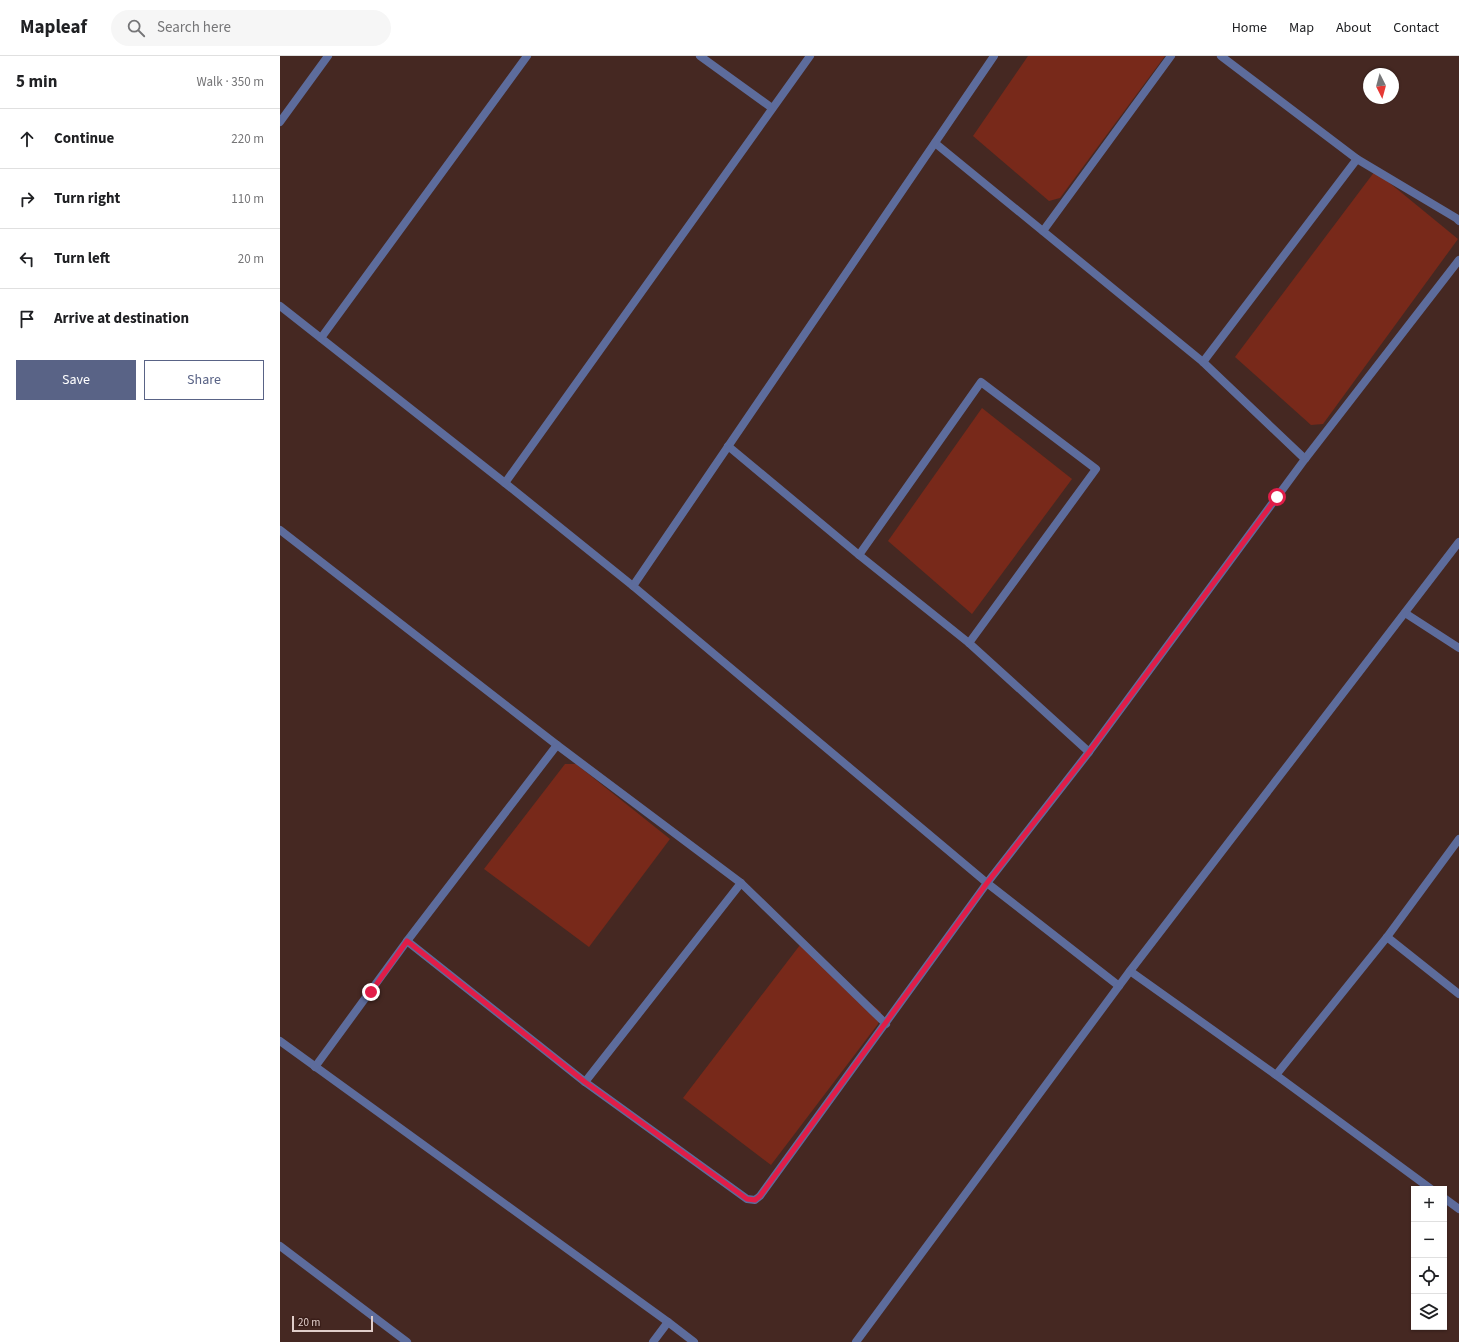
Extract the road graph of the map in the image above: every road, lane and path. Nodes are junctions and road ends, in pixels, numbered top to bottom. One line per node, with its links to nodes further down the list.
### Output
1 (328, 56): 9 (street)
2 (527, 56): 16 (street)
3 (700, 56): 8 (street)
4 (810, 56): 8 (street)
5 (994, 56): 10 (street)
6 (1171, 56): 13 (street)
7 (1221, 56): 11 (street)
8 (772, 108): 20 (street)
9 (280, 122)
10 (935, 143): 13 (street); 18 (street)
11 (1357, 159): 12 (street); 17 (street)
12 (1459, 220)
13 (1043, 231): 17 (street)
14 (1459, 260): 19 (street)
15 (280, 306): 16 (street)
16 (321, 338): 20 (street)
17 (1203, 362): 19 (street)
18 (728, 446): 23 (street); 24 (street)
19 (1305, 459): 29 (street)
20 (505, 483): 24 (street)
21 (280, 530): 28 (street)
22 (1459, 542): 25 (street)
23 (860, 555): 26 (street); 26 (street)
24 (633, 586): 32 (street)
25 (1405, 613): 27 (street); 35 (street)
26 (969, 643): 29 (street)
27 (1459, 648)
28 (557, 745): 31 (street); 34 (street)
29 (1089, 752): 32 (street)
30 (1459, 839): 33 (street)
31 (741, 883): 38 (street); 42 (street)
32 (987, 883): 36 (street); 38 (street)
33 (1386, 937): 37 (street); 41 (street)
34 (407, 941): 40 (street); 42 (street)
35 (1130, 972): 36 (street); 41 (street)
36 (1119, 986): 51 (street)
37 (1459, 994)
38 (886, 1024): 42 (street)
39 (280, 1041): 40 (street)
40 (315, 1067): 47 (street)
41 (1276, 1075): 43 (street)
42 (585, 1082)
43 (1427, 1186)
44 (1447, 1200): 45 (street)
45 (1459, 1210)
46 (280, 1246): 48 (street)
47 (668, 1322): 49 (street); 50 (street)
48 (407, 1342)
49 (653, 1342)
50 (694, 1342)
51 (856, 1342)

